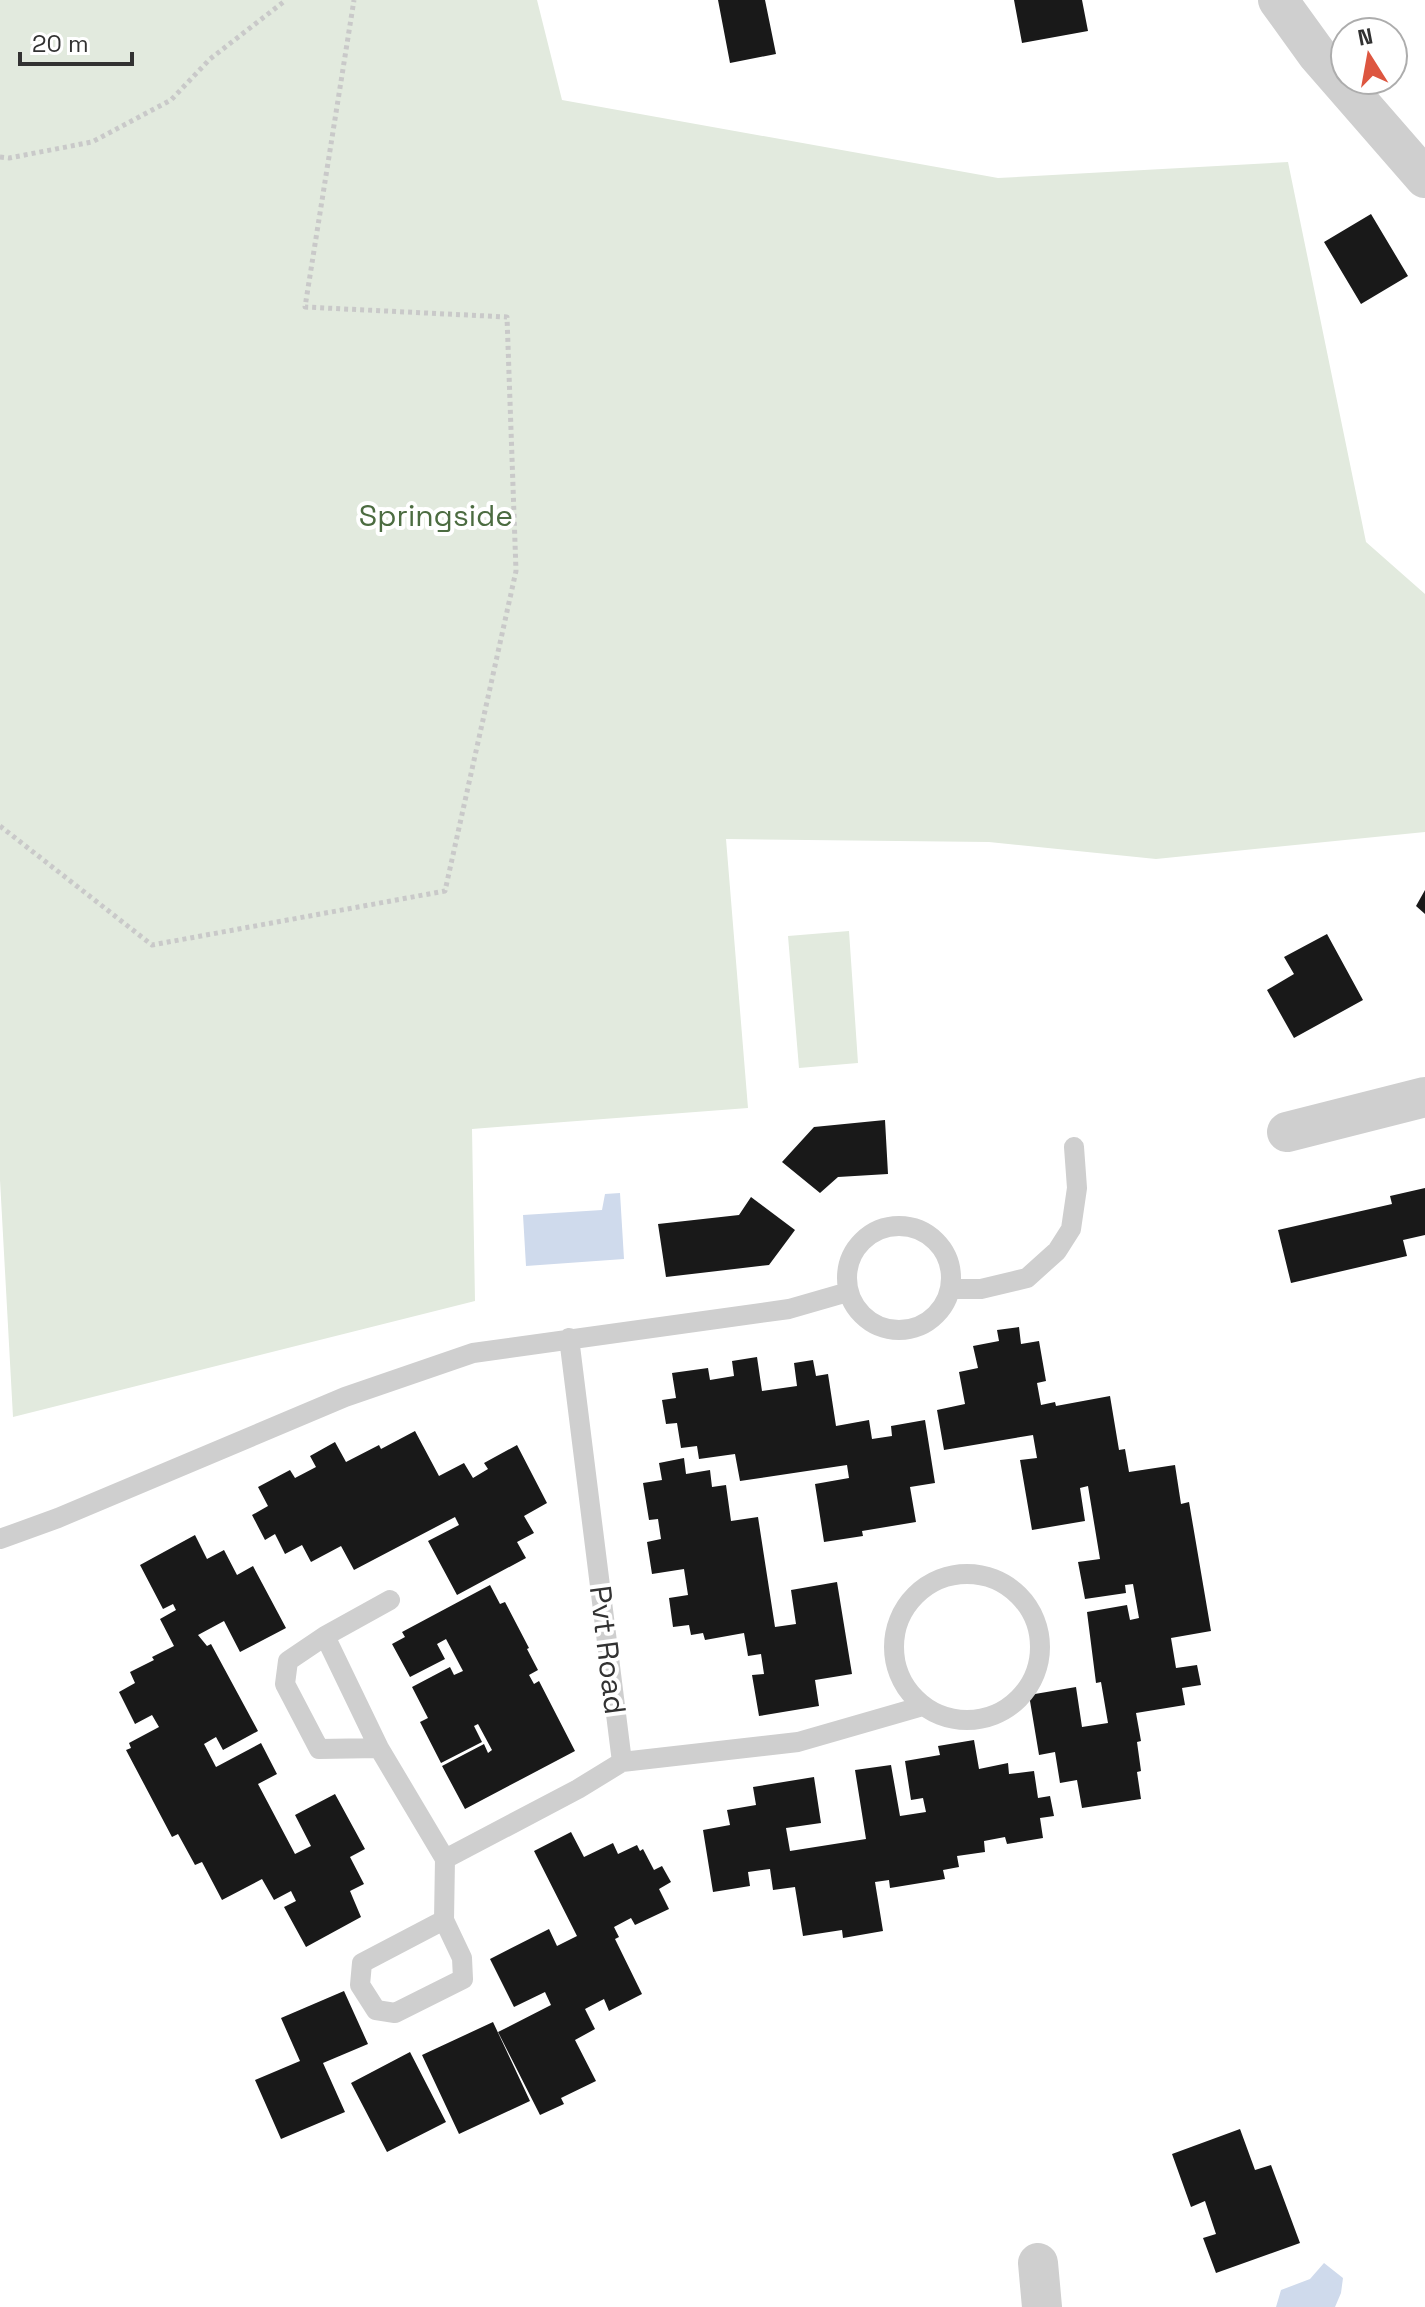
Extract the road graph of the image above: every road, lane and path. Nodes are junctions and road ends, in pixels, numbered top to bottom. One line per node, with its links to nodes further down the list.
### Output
1 (286, 0): 4 (path)
2 (354, 0): 6 (path)
3 (1278, 0): 5 (street)
4 (0, 157)
5 (1425, 178)
6 (0, 826)
7 (1425, 1097): 8 (street)
8 (1287, 1132)
9 (1074, 1147): 10 (lane)
10 (951, 1289): 11 (lane); 11 (lane)
11 (848, 1292): 12 (lane)
12 (569, 1338): 13 (lane); 18 (lane, Pvt Road)
13 (0, 1539)
14 (390, 1600): 15 (lane)
15 (325, 1636): 17 (lane); 17 (lane)
16 (923, 1706): 16 (lane); 18 (lane)
17 (379, 1748): 19 (lane)
18 (622, 1762): 19 (lane)
19 (445, 1859): 20 (lane)
20 (444, 1920): 20 (lane)
21 (1038, 2263): 22 (street)
22 (1042, 2307)

